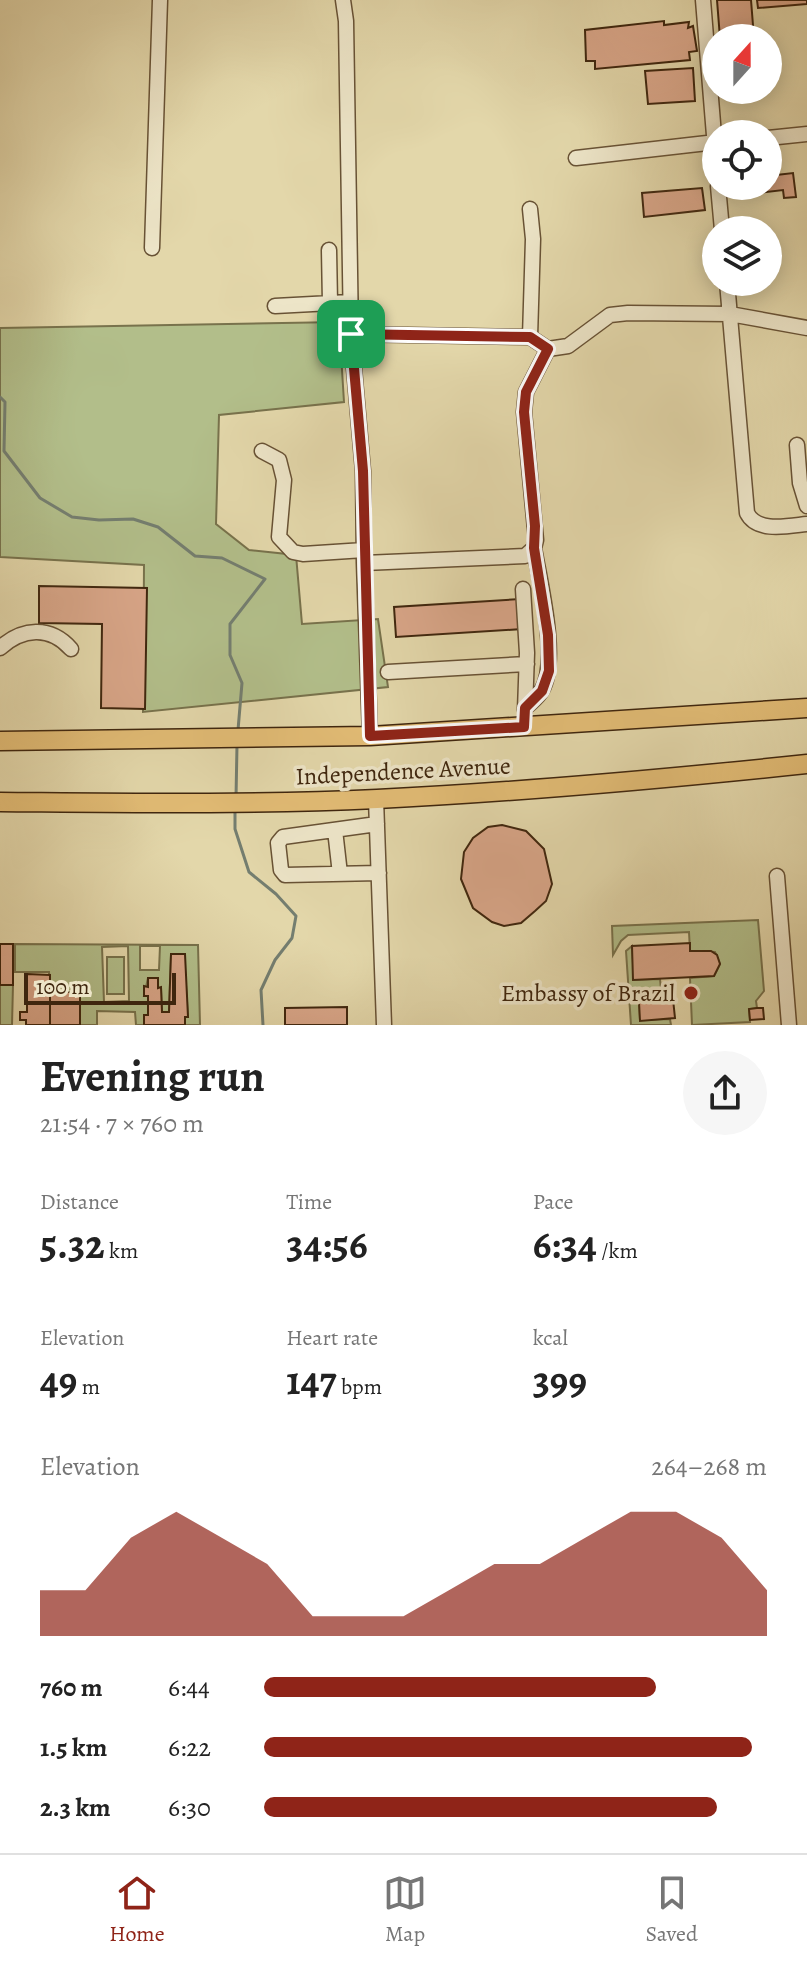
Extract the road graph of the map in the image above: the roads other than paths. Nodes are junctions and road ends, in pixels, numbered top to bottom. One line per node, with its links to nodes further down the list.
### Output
1 (160, 0): 10 (street)
2 (343, 0): 13 (street)
3 (703, 0): 4 (street)
4 (713, 120)
5 (807, 134): 6 (street)
6 (782, 137)
7 (702, 143): 8 (street)
8 (576, 158)
9 (530, 209): 19 (street)
10 (152, 248)
11 (329, 250): 14 (street)
12 (728, 296): 16 (street)
13 (350, 302): 14 (street); 18 (street)
14 (330, 303): 15 (street)
15 (275, 306)
16 (730, 314): 17 (street); 20 (street); 24 (street)
17 (807, 328)
18 (351, 334): 19 (street); 26 (street)
19 (530, 337): 20 (street)
20 (548, 349): 25 (street)
21 (797, 445): 23 (street)
22 (262, 451): 26 (street)
23 (807, 506)
24 (807, 524)
25 (534, 548): 26 (street); 33 (street)
26 (364, 556): 34 (street)
27 (523, 589): 30 (street)
28 (0, 648): 29 (street)
29 (71, 649)
30 (527, 664): 31 (street); 33 (street)
31 (388, 672)
32 (807, 708): 33 (main road, Independence Avenue)
33 (525, 717): 34 (main road, Independence Avenue)
34 (370, 736): 35 (main road, Independence Avenue)
35 (0, 741)
36 (807, 764): 37 (main road, Independence Avenue)
37 (376, 799): 38 (main road, Independence Avenue); 39 (street)
38 (0, 802)
39 (377, 824): 40 (street); 41 (street)
40 (335, 830): 42 (street); 42 (street)
41 (379, 873): 42 (street); 44 (street)
42 (340, 874)
43 (777, 876): 45 (street)
44 (384, 1025)
45 (789, 1025)

